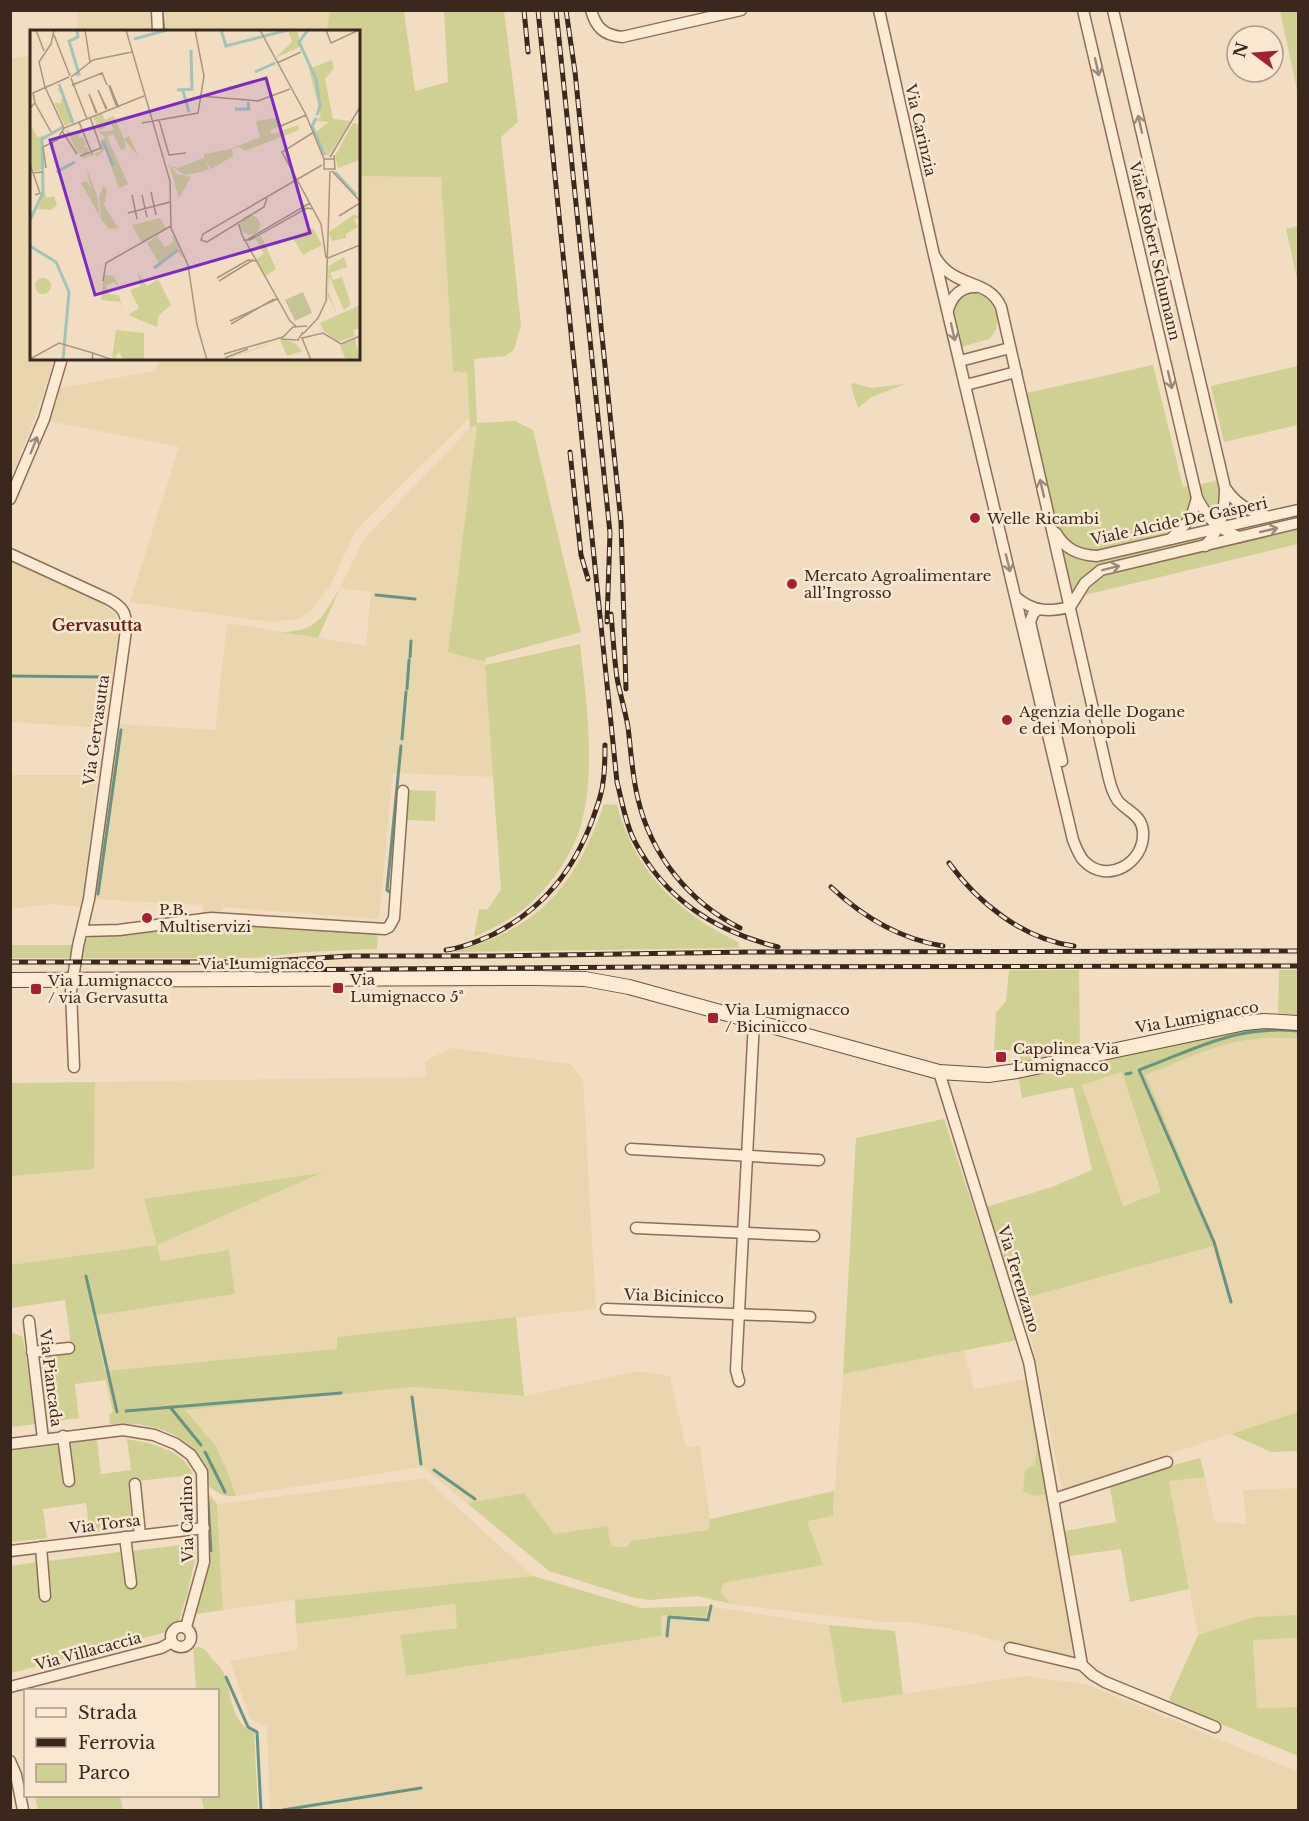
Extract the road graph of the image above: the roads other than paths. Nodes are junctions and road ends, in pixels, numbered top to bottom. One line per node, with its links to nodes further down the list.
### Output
1 (157, 10): 7 (street)
2 (591, 10): 3 (street)
3 (741, 10)
4 (879, 10): 8 (street, Via Carinzia)
5 (1083, 10): 17 (street, Viale Robert Schumann, one-way to 17)
6 (1113, 10): 16 (street, Viale Robert Schumann, one-way to 6)
7 (158, 30)
8 (934, 255): 9 (street); 10 (street, Via Carinzia)
9 (983, 288): 10 (street); 11 (street)
10 (948, 311): 13 (street, Via Carinzia, one-way to 13)
11 (1010, 348): 13 (street); 14 (street)
12 (61, 360): 18 (street, one-way to 12)
13 (960, 361): 15 (street, Via Carinzia)
14 (1016, 372): 15 (street); 20 (street, one-way to 14)
15 (966, 385): 28 (street, Via Carinzia, one-way to 28)
16 (1225, 488): 21 (street); 23 (street, Viale Robert Schumann)
17 (1197, 498): 23 (street, Viale Robert Schumann); 25 (street)
18 (10, 499)
19 (1299, 510): 21 (street, Viale Alcide De Gasperi)
20 (1049, 516): 25 (street, Viale Alcide De Gasperi); 29 (street, Via Carinzia)
21 (1269, 517): 23 (street, Viale Alcide De Gasperi)
22 (1299, 523): 24 (street, Viale Alcide De Gasperi, one-way to 22)
23 (1219, 528): 24 (street, Viale Robert Schumann); 25 (street, Viale Alcide De Gasperi); 26 (street, Viale Robert Schumann)
24 (1239, 537): 26 (street, Viale Alcide De Gasperi)
25 (1168, 541)
26 (1205, 546): 29 (street, Viale Alcide De Gasperi, one-way to 26)
27 (10, 554): 33 (street, Via Gervasutta)
28 (1017, 598): 30 (street); 32 (street, Via Carinzia)
29 (1070, 607): 30 (street); 32 (street, Via Carinzia)
30 (1038, 609): 32 (street)
31 (403, 791): 33 (street)
32 (1062, 793)
33 (82, 931): 35 (street, Via Gervasutta)
34 (10, 980): 35 (main road, Via Lumignacco)
35 (72, 980): 36 (main road, Via Lumignacco); 38 (street)
36 (754, 1021): 39 (main road, Via Lumignacco); 41 (street, Via Bicinicco)
37 (1299, 1023): 39 (main road, Via Lumignacco)
38 (74, 1067)
39 (939, 1072): 59 (street, Via Terenzano)
40 (631, 1149): 41 (street)
41 (746, 1156): 42 (street); 44 (street, Via Bicinicco)
42 (819, 1160)
43 (636, 1228): 44 (street)
44 (743, 1233): 45 (street); 47 (street, Via Bicinicco)
45 (814, 1236)
46 (606, 1309): 47 (street, Via Bicinicco)
47 (740, 1314): 48 (street, Via Bicinicco); 52 (street, Via Bicinicco)
48 (810, 1317)
49 (28, 1321): 51 (street, Via Piancada)
50 (69, 1348): 51 (street)
51 (32, 1352): 54 (street, Via Piancada)
52 (739, 1381)
53 (63, 1437): 54 (street, Via Carlino); 57 (street); 60 (street, Via Carlino)
54 (43, 1439): 55 (street, Via Carlino)
55 (10, 1444)
56 (1167, 1462): 59 (street)
57 (69, 1481)
58 (135, 1484): 61 (street)
59 (1054, 1499): 70 (street, Via Terenzano)
60 (204, 1528): 61 (street, Via Torsa); 67 (street, Via Carlino)
61 (140, 1535): 62 (street, Via Torsa)
62 (125, 1537): 63 (street, Via Torsa); 65 (street)
63 (41, 1547): 64 (street, Via Torsa); 66 (street)
64 (10, 1551)
65 (131, 1583)
66 (45, 1596)
67 (186, 1627): 68 (street); 68 (street)
68 (172, 1642): 71 (street, Via Villacaccia)
69 (1010, 1648): 70 (street)
70 (1082, 1665): 72 (street)
71 (10, 1687)
72 (1215, 1727)
73 (10, 1761): 74 (street)
74 (23, 1810)

